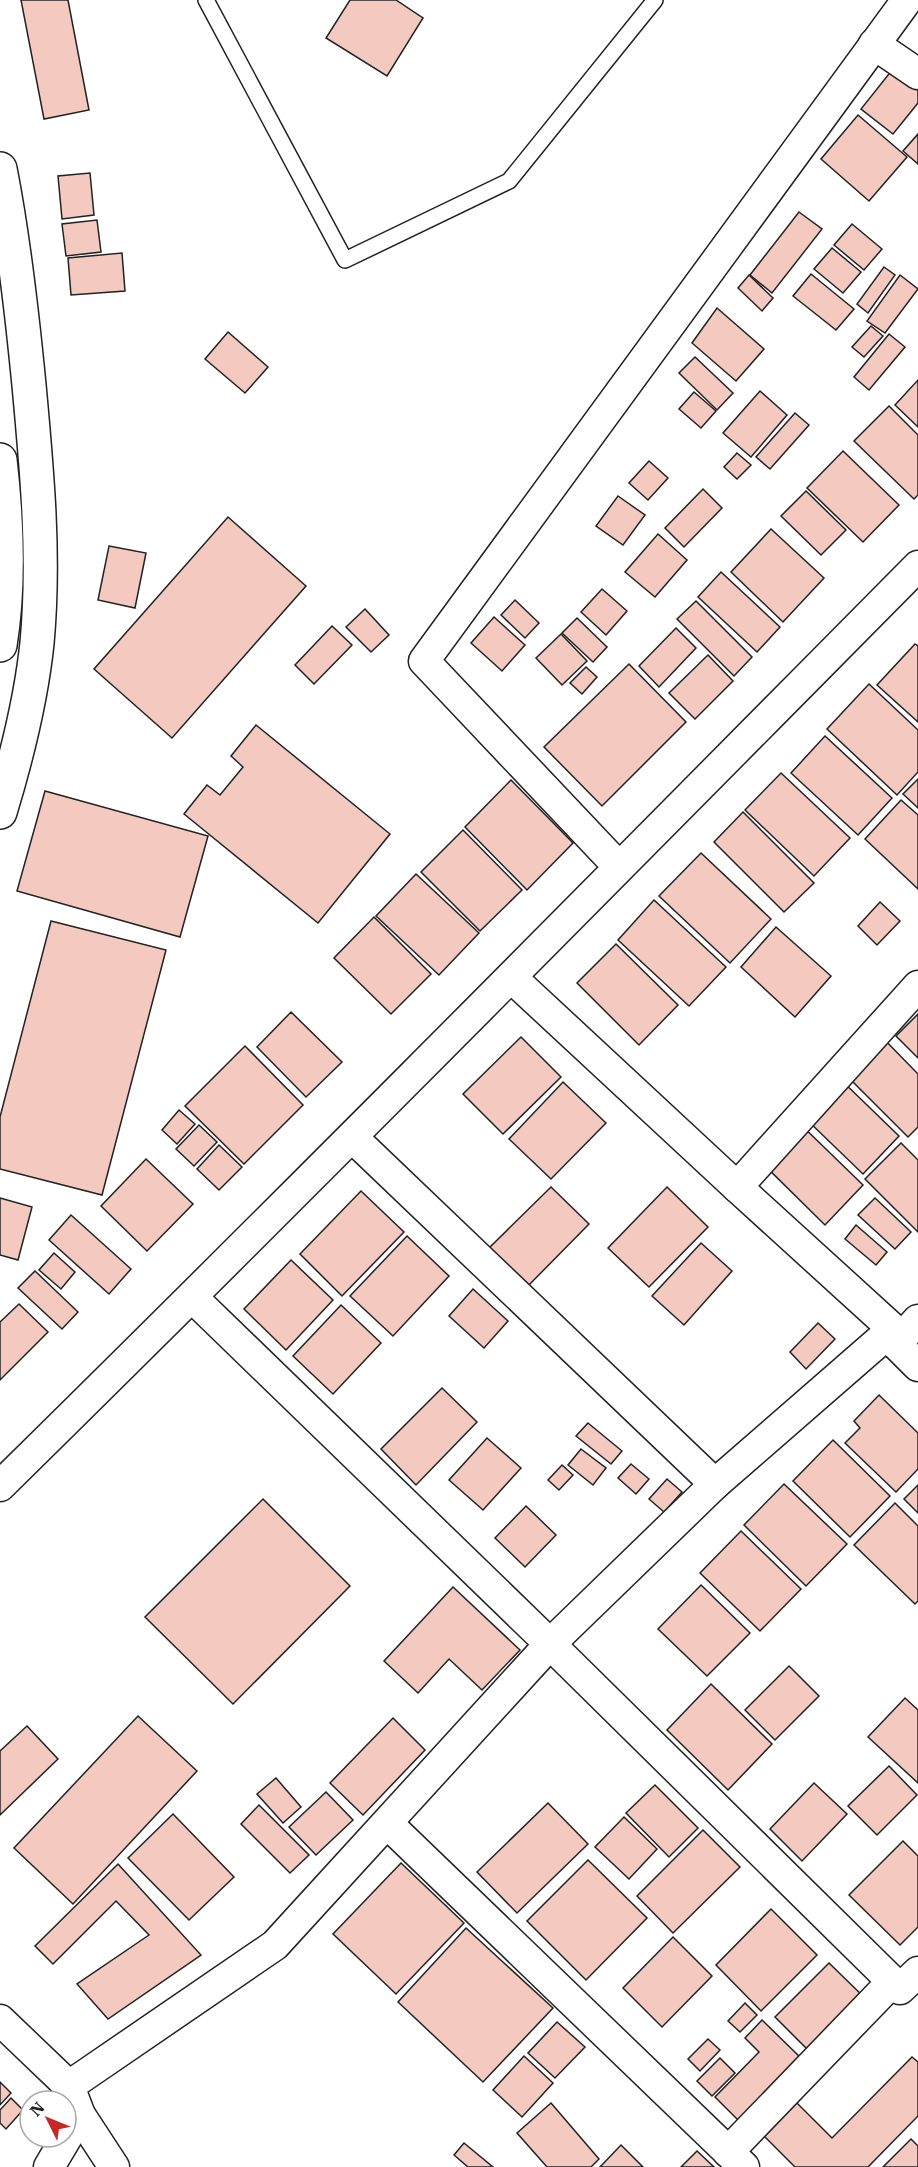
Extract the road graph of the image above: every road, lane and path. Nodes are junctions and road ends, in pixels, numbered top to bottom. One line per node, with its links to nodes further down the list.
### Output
1 (206, 0): 2 (lane)
2 (655, 0)
3 (907, 0): 4 (street)
4 (874, 44): 5 (street); 11 (street)
5 (918, 74)
6 (0, 169): 10 (main road)
7 (0, 460): 9 (main road)
8 (918, 566): 11 (street)
9 (0, 645)
10 (0, 812)
11 (619, 867): 12 (street)
12 (512, 978): 14 (street); 15 (street)
13 (918, 986): 15 (street)
14 (352, 1137): 16 (street); 19 (street)
15 (737, 1188): 17 (street)
16 (192, 1297): 20 (street); 21 (street)
17 (902, 1331): 18 (street); 19 (street)
18 (918, 1366)
19 (715, 1484): 21 (street)
20 (0, 1485)
21 (550, 1644): 22 (street); 23 (street)
22 (387, 1822): 25 (street); 27 (street)
23 (905, 1977): 27 (street)
24 (0, 2020): 25 (street)
25 (69, 2086): 26 (street)
26 (80, 2115): 28 (street); 29 (street)
27 (736, 2159)
28 (49, 2167)
29 (114, 2167)

